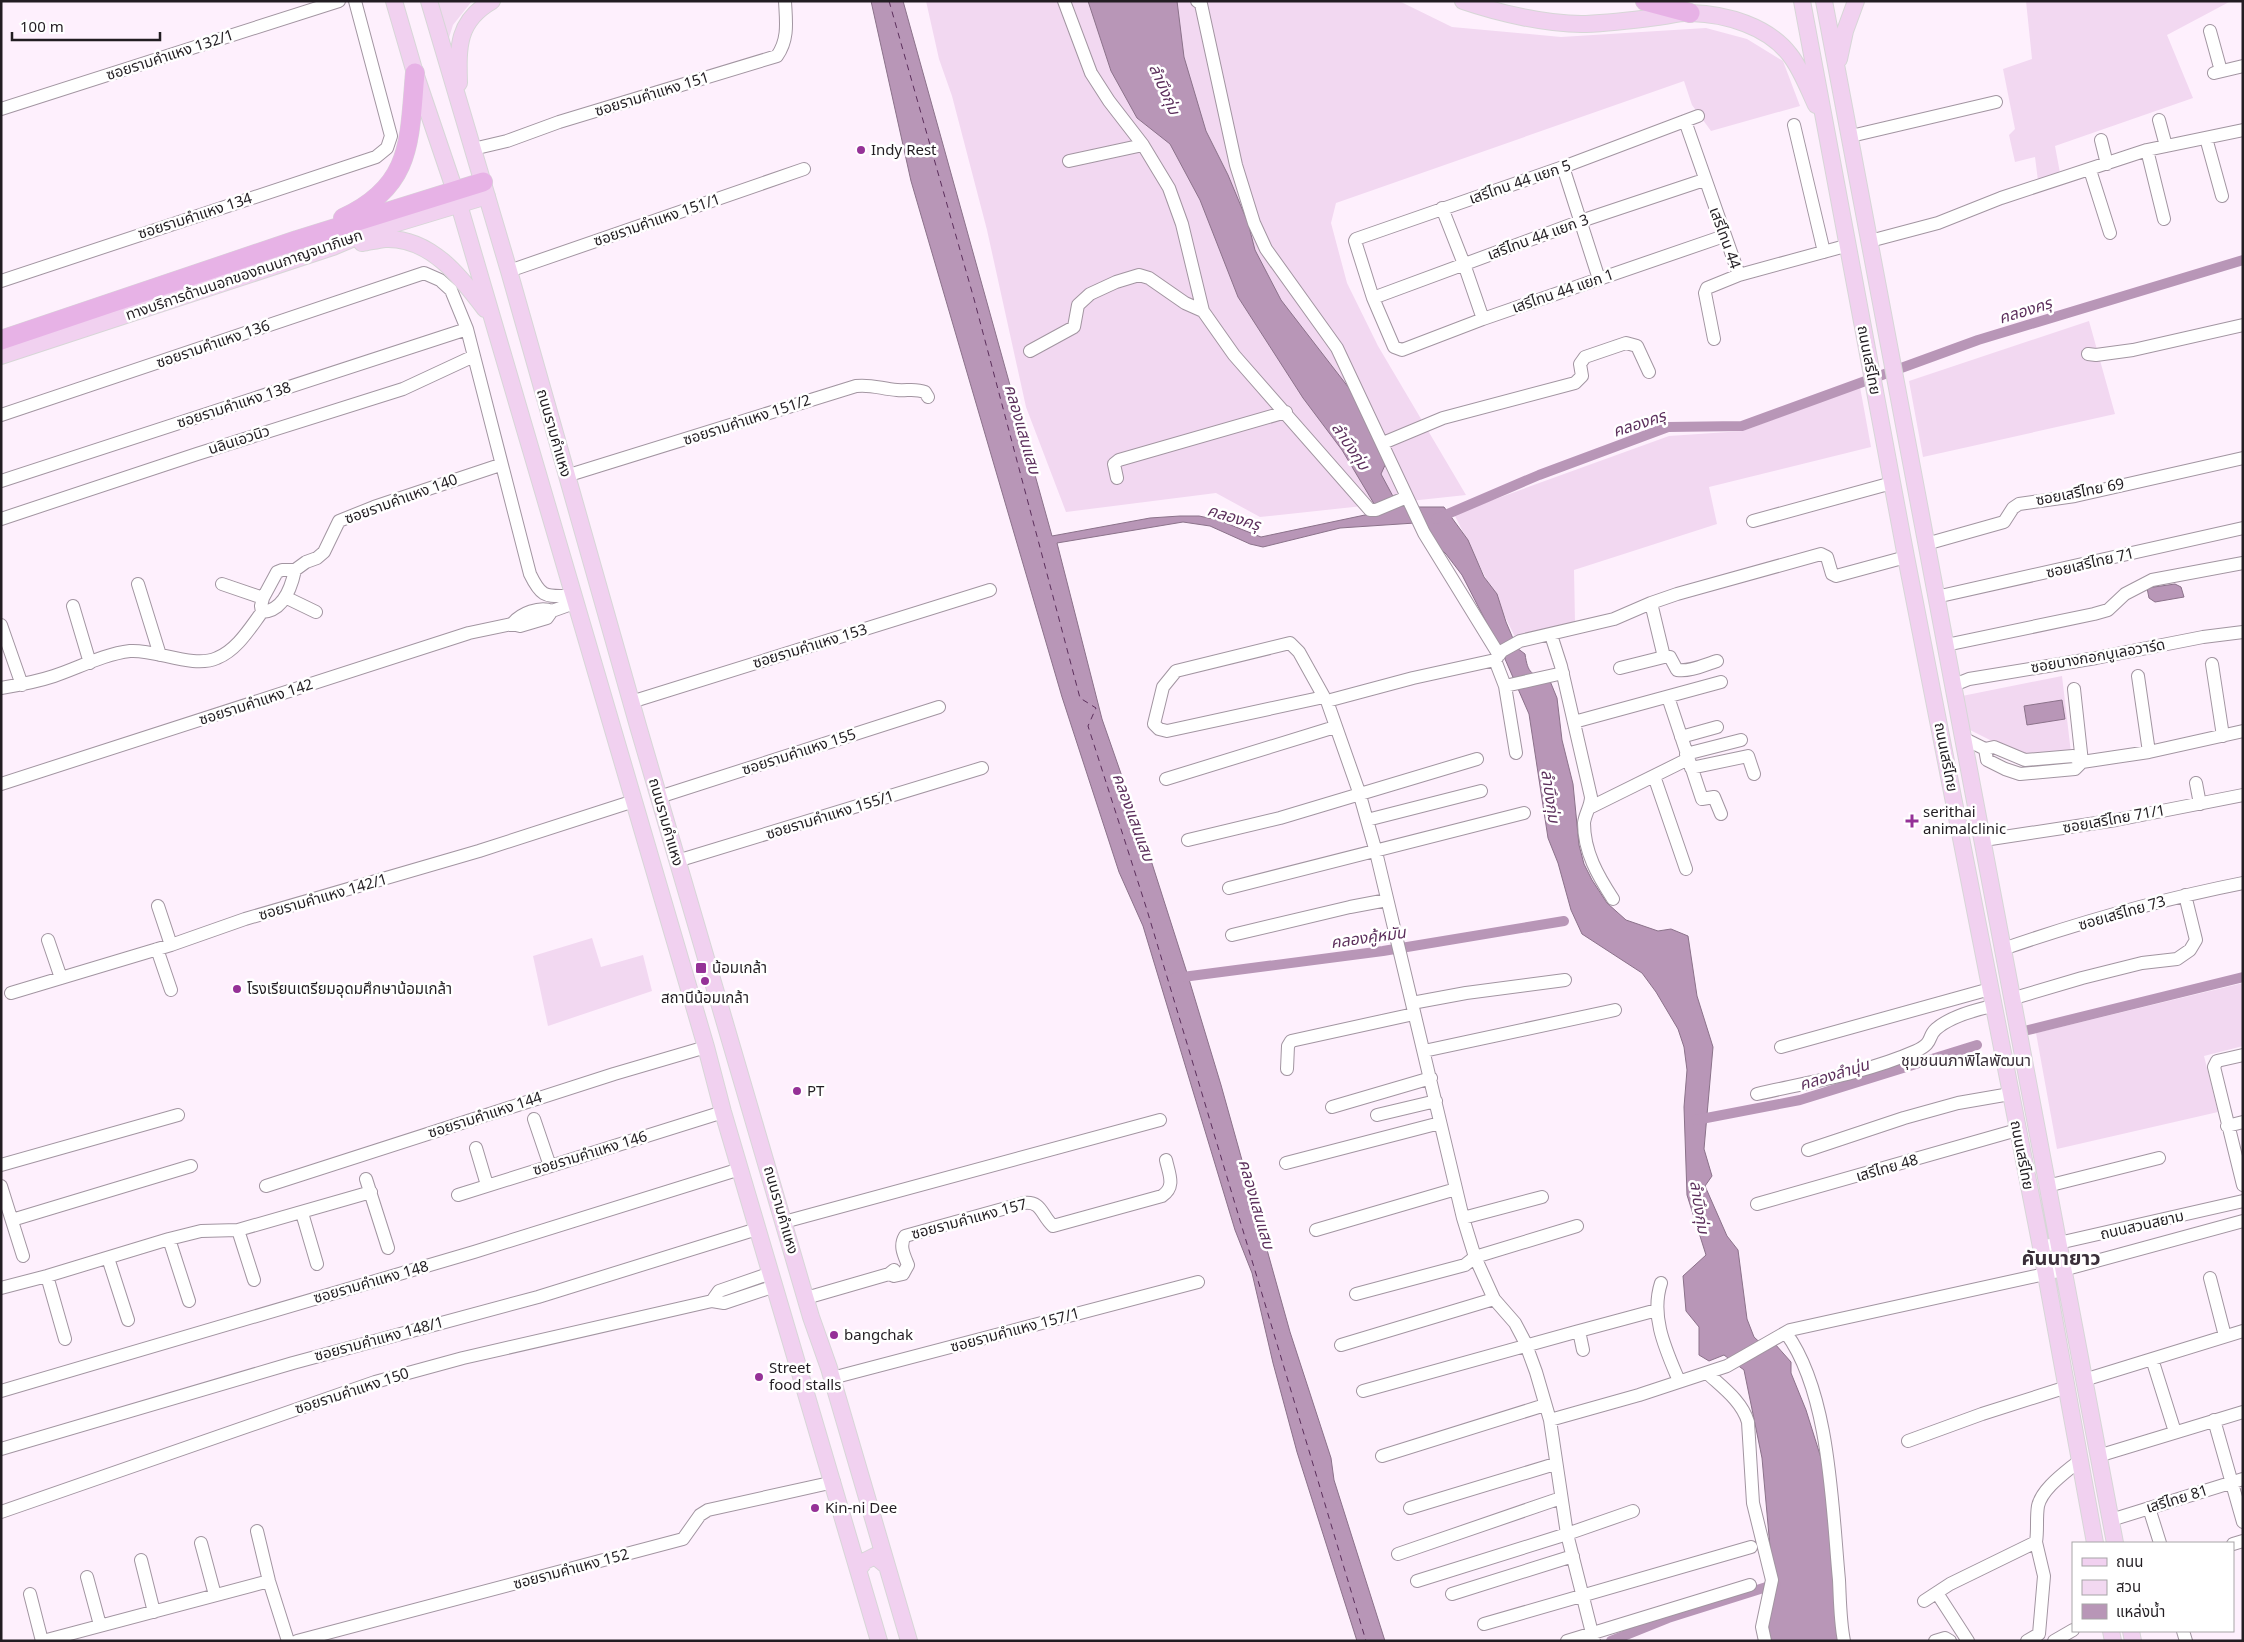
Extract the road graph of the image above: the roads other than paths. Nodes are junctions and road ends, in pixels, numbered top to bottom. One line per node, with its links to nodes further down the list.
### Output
1 (339, 1): 21 (street, ซอยรามคำแหง 132/1)
2 (355, 1): 58 (street, ซอยรามคำแหง 134)
3 (394, 1): 18 (main road, ถนนรามคำแหง)
4 (429, 1): 20 (main road, ถนนรามคำแหง)
5 (492, 1): 20 (main road)
6 (785, 1): 33 (street, ซอยรามคำแหง 151)
7 (1064, 1): 31 (street)
8 (1463, 1): 14 (main road)
9 (1645, 1): 14 (highway)
10 (1802, 1): 26 (main road, ถนนเสรีไทย)
11 (1824, 1): 17 (main road, ถนนเสรีไทย)
12 (1856, 1): 17 (main road)
13 (1203, 2): 75 (street)
14 (1690, 12): 26 (main road)
15 (2210, 31): 16 (street)
16 (2243, 66)
17 (1837, 67): 28 (main road, ถนนเสรีไทย)
18 (415, 73): 43 (main road, ถนนรามคำแหง); 49 (highway)
19 (1996, 102): 28 (street)
20 (460, 104): 33 (main road, ถนนรามคำแหง)
21 (1, 109)
22 (1698, 116): 24 (street, เสรีไทน 44 แยก 5)
23 (2159, 120): 32 (street)
24 (1685, 121): 37 (street, เสรีไทน 44 แยก 5); 40 (street, เสรีไทน 44)
25 (1794, 125): 53 (street)
26 (1826, 128): 51 (main road, ถนนเสรีไทย)
27 (2243, 130): 29 (street)
28 (1851, 136): 50 (main road, ถนนเสรีไทย)
29 (2206, 138): 32 (street); 42 (street)
30 (2101, 140): 36 (street)
31 (1143, 145): 35 (street); 60 (street)
32 (2166, 146): 34 (street)
33 (473, 149): 41 (main road, ถนนรามคำแหง)
34 (2147, 150): 36 (street); 45 (street)
35 (1069, 161)
36 (2107, 164): 39 (street)
37 (1563, 167): 44 (street, เสรีไทน 44 แยก 5); 46 (street)
38 (804, 169): 55 (street, ซอยรามคำแหง 151/1)
39 (2090, 170): 47 (street); 50 (street)
40 (1704, 180): 46 (street, เสรีไทน 44 แยก 3); 48 (street, เสรีไทน 44)
41 (485, 189): 43 (highway); 55 (main road, ถนนรามคำแหง)
42 (2222, 196)
43 (457, 198): 49 (highway); 52 (main road, ทางบริการด้านนอกของถนนกาญจนาภิเษก); 61 (main road, ถนนรามคำแหง)
44 (1442, 208): 54 (street); 59 (street, เสรีไทน 44 แยก 5)
45 (2164, 219)
46 (1581, 221): 54 (street, เสรีไทน 44 แยก 3); 57 (street)
47 (2110, 233)
48 (1724, 236): 56 (street, เสรีไทน 44); 57 (street, เสรีไทน 44 แยก 1)
49 (297, 240): 66 (highway)
50 (1870, 241): 86 (main road, ถนนเสรีไทย)
51 (1849, 245): 53 (street, เสรีไทน 44); 81 (main road, ถนนเสรีไทย)
52 (332, 247): 61 (main road); 69 (main road, ทางบริการด้านนอกของถนนกาญจนาภิเษก)
53 (1824, 252): 56 (street, เสรีไทน 44)
54 (1464, 264): 59 (street, เสรีไทน 44 แยก 3); 62 (street)
55 (509, 271): 78 (main road, ถนนรามคำแหง)
56 (1739, 275): 65 (street)
57 (1599, 279): 62 (street, เสรีไทน 44 แยก 1)
58 (1, 281)
59 (1373, 298): 62 (street, เสรีไทน 44 แยก 1)
60 (1203, 311): 67 (street); 73 (street)
61 (491, 318): 96 (main road, ถนนรามคำแหง)
62 (1483, 319)
63 (2243, 325): 68 (street)
64 (466, 329): 70 (street); 74 (street, ซอยรามคำแหง 136); 80 (street, ซอยรามคำแหง 138)
65 (1714, 339)
66 (1, 340)
67 (1030, 351)
68 (2088, 354)
69 (1, 356)
70 (474, 356): 77 (street); 83 (street, นลินเอวนิว)
71 (1649, 372): 75 (street)
72 (928, 397): 78 (street, ซอยรามคำแหง 151/2)
73 (1286, 412): 79 (street); 82 (street)
74 (1, 415)
75 (1383, 443): 82 (street)
76 (2243, 458): 86 (street, ซอยเสรีไทย 69)
77 (500, 465): 89 (street, ซอยรามคำแหง 140); 96 (street)
78 (566, 476): 123 (main road, ถนนรามคำแหง)
79 (1117, 478)
80 (1, 481)
81 (1892, 483): 84 (street); 87 (main road, ถนนเสรีไทย)
82 (1406, 499): 106 (street)
83 (1, 519)
84 (1753, 521)
85 (2237, 525): 94 (street, ซอยเสรีไทย 71)
86 (1926, 544): 94 (main road, ถนนเสรีไทย)
87 (1906, 557): 97 (street); 120 (main road, ถนนเสรีไทย)
88 (2243, 563): 104 (street)
89 (295, 570): 93 (street); 95 (street, ซอยรามคำแหง 140)
90 (138, 584): 105 (street)
91 (222, 584): 95 (street)
92 (990, 590): 123 (street, ซอยรามคำแหง 153)
93 (285, 597): 99 (street); 100 (street)
94 (1936, 597): 104 (main road, ถนนเสรีไทย)
95 (263, 598): 99 (street, ซอยรามคำแหง 140)
96 (576, 599): 146 (street, ซอยรามคำแหง 142); 151 (main road, ถนนรามคำแหง)
97 (1651, 603): 103 (street); 107 (street)
98 (73, 606): 109 (street)
99 (262, 612): 105 (street)
100 (316, 612)
101 (1, 625): 115 (street)
102 (2243, 632): 117 (street, ซอยบางกอกบูเลอวาร์ด)
103 (1551, 635): 106 (street); 112 (street)
104 (1946, 645): 117 (main road, ถนนเสรีไทย)
105 (160, 655): 109 (street)
106 (1499, 655): 116 (street); 122 (street)
107 (1664, 657): 108 (street); 111 (street)
108 (1717, 662)
109 (90, 663): 115 (street)
110 (2212, 664): 129 (street)
111 (1620, 668)
112 (1563, 673): 116 (street); 125 (street)
113 (2138, 676): 134 (street)
114 (1721, 682): 121 (street)
115 (22, 685): 118 (street)
116 (1509, 685): 135 (street)
117 (1954, 685): 120 (main road); 131 (main road, ถนนเสรีไทย)
118 (1, 688)
119 (2074, 689): 139 (street)
120 (1933, 690): 175 (main road, ถนนเสรีไทย)
121 (1668, 697): 125 (street); 130 (street)
122 (1326, 699): 122 (street); 126 (street)
123 (631, 702): 150 (main road, ถนนรามคำแหง)
124 (939, 707): 150 (street, ซอยรามคำแหง 155)
125 (1574, 722): 153 (street)
126 (1335, 727): 144 (street); 148 (street)
127 (1717, 727): 130 (street)
128 (2243, 730): 129 (street)
129 (2223, 736): 134 (street)
130 (1681, 737): 137 (street)
131 (1964, 739): 133 (street); 158 (main road, ถนนเสรีไทย)
132 (1741, 740): 137 (street)
133 (1985, 749): 138 (street); 142 (street)
134 (2149, 752): 139 (street)
135 (1516, 753)
136 (1477, 759): 148 (street)
137 (1689, 760): 141 (street); 143 (street); 155 (street)
138 (2025, 760): 139 (street); 142 (street)
139 (2082, 762): 142 (street)
140 (982, 768): 160 (street, ซอยรามคำแหง 155/1)
141 (1754, 774)
142 (2020, 774)
143 (1654, 776): 153 (street); 161 (street)
144 (1166, 779)
145 (2196, 783): 152 (street)
146 (1, 784)
147 (1481, 791): 156 (street)
148 (1359, 792): 156 (street); 157 (street)
149 (2243, 795): 152 (street, ซอยเสรีไทย 71/1)
150 (659, 797): 160 (main road, ถนนรามคำแหง)
151 (634, 801): 170 (street, ซอยรามคำแหง 142/1); 182 (main road, ถนนรามคำแหง)
152 (2200, 804): 158 (street, ซอยเสรีไทย 71/1)
153 (1589, 808): 165 (street)
154 (1524, 813): 159 (street)
155 (1721, 814)
156 (1367, 820): 159 (street)
157 (1188, 840)
158 (1984, 840): 172 (main road, ถนนเสรีไทย)
159 (1376, 852): 163 (street); 166 (street)
160 (677, 861): 227 (main road, ถนนรามคำแหง)
161 (1686, 869)
162 (2243, 883): 164 (street, ซอยเสรีไทย 73)
163 (1229, 888)
164 (2185, 895): 172 (street, ซอยเสรีไทย 73); 178 (street)
165 (1613, 899)
166 (1387, 900): 168 (street); 180 (street)
167 (158, 906): 170 (street)
168 (1232, 935)
169 (48, 940): 173 (street)
170 (170, 945): 171 (street, ซอยรามคำแหง 142/1)
171 (158, 949): 173 (street, ซอยรามคำแหง 142/1); 176 (street)
172 (2003, 949): 178 (main road, ถนนเสรีไทย)
173 (60, 978): 177 (street, ซอยรามคำแหง 142/1)
174 (1564, 980): 180 (street)
175 (1990, 989): 179 (main road, ถนนเสรีไทย); 183 (street)
176 (171, 990)
177 (11, 993)
178 (2011, 999): 215 (main road, ถนนเสรีไทย)
179 (1993, 1006): 188 (street); 189 (main road, ถนนเสรีไทย)
180 (1413, 1008): 184 (street); 186 (street)
181 (1615, 1010): 184 (street)
182 (706, 1047): 192 (main road, ถนนรามคำแหง); 203 (street, ซอยรามคำแหง 144)
183 (1781, 1048)
184 (1424, 1051): 187 (street)
185 (2243, 1055): 199 (street)
186 (1287, 1069)
187 (1431, 1078): 190 (street); 191 (street)
188 (1757, 1094)
189 (2010, 1094): 200 (main road, ถนนเสรีไทย); 202 (street)
190 (1436, 1101): 194 (street); 198 (street)
191 (1332, 1108)
192 (723, 1112): 209 (street, ซอยรามคำแหง 146); 210 (main road, ถนนรามคำแหง)
193 (178, 1115): 207 (street)
194 (1377, 1115)
195 (534, 1119): 209 (street)
196 (1160, 1120): 227 (street)
197 (2243, 1122): 199 (street)
198 (1440, 1124): 206 (street); 216 (street)
199 (2227, 1126): 212 (street)
200 (2017, 1130): 221 (street, เสรีไทย 48); 236 (main road, ถนนเสรีไทย)
201 (476, 1148): 211 (street)
202 (1808, 1150)
203 (358, 1156): 214 (street, ซอยรามคำแหง 144); 217 (street)
204 (2159, 1158): 215 (street)
205 (1166, 1160): 251 (street, ซอยรามคำแหง 157)
206 (1286, 1163)
207 (1, 1165)
208 (191, 1166): 225 (street)
209 (550, 1166): 211 (street, ซอยรามคำแหง 146)
210 (740, 1169): 229 (main road, ถนนรามคำแหง); 270 (street, ซอยรามคำแหง 148)
211 (487, 1185): 218 (street, ซอยรามคำแหง 146)
212 (2243, 1185)
213 (1, 1186): 225 (street)
214 (266, 1186)
215 (2047, 1186): 234 (main road, ถนนเสรีไทย)
216 (1456, 1189): 224 (street); 231 (street)
217 (371, 1192): 223 (street); 235 (street)
218 (458, 1195)
219 (1542, 1198): 224 (street)
220 (2243, 1201): 222 (street, ถนนสวนสยาม)
221 (1757, 1204)
222 (2201, 1211): 232 (street); 234 (street, ถนนสวนสยาม)
223 (302, 1213): 230 (street); 240 (street)
224 (1463, 1218): 238 (street)
225 (12, 1220): 237 (street)
226 (2243, 1221): 232 (street, ถนนสวนสยาม)
227 (784, 1222): 251 (main road, ถนนรามคำแหง)
228 (1576, 1226): 238 (street)
229 (757, 1229): 246 (main road, ถนนรามคำแหง); 278 (street, ซอยรามคำแหง 148/1)
230 (238, 1230): 233 (street); 245 (street)
231 (1316, 1230)
232 (2207, 1230): 241 (street, ถนนสวนสยาม)
233 (169, 1239): 239 (street); 253 (street)
234 (2058, 1244): 236 (street, ถนนสวนสยาม); 241 (main road, ถนนเสรีไทย)
235 (388, 1248)
236 (2041, 1248): 242 (main road, ถนนเสรีไทย)
237 (23, 1256)
238 (1475, 1257): 250 (street); 252 (street)
239 (108, 1258): 243 (street); 255 (street)
240 (317, 1264)
241 (2062, 1270): 242 (street, ถนนสวนสยาม); 267 (main road, ถนนเสรีไทย)
242 (2045, 1274): 258 (street, ถนนสวนสยาม); 269 (main road, ถนนเสรีไทย)
243 (46, 1276): 249 (street); 260 (street)
244 (2210, 1278): 259 (street)
245 (254, 1280)
246 (773, 1280): 284 (main road, ถนนรามคำแหง); 289 (street, ซอยรามคำแหง 150)
247 (1198, 1282): 266 (street, ซอยรามคำแหง 157/1)
248 (1661, 1283): 254 (street)
249 (1, 1288)
250 (1356, 1294)
251 (806, 1298): 266 (main road, ถนนรามคำแหง)
252 (1494, 1299): 261 (street); 262 (street)
253 (189, 1301)
254 (1657, 1310): 256 (street); 268 (street)
255 (128, 1320)
256 (1578, 1331): 262 (street); 263 (street)
257 (2243, 1332): 259 (street)
258 (1785, 1334): 265 (street, ถนนสวนสยาม); 329 (street)
259 (2225, 1336): 264 (street)
260 (66, 1339)
261 (1341, 1345)
262 (1527, 1346): 271 (street); 272 (street)
263 (1583, 1350)
264 (2152, 1359): 267 (street); 276 (street)
265 (1707, 1373): 268 (street, ถนนสวนสยาม); 328 (street)
266 (832, 1378): 292 (main road, ถนนรามคำแหง)
267 (2084, 1380): 280 (main road, ถนนเสรีไทย)
268 (1679, 1381): 274 (street, ถนนสวนสยาม)
269 (2067, 1387): 277 (street); 281 (main road, ถนนเสรีไทย)
270 (1, 1391)
271 (1363, 1391)
272 (1545, 1405): 274 (street); 279 (street)
273 (2243, 1412): 275 (street)
274 (1550, 1420): 282 (street)
275 (2214, 1420): 276 (street); 283 (street)
276 (2175, 1432): 280 (street)
277 (1908, 1441)
278 (1, 1449)
279 (1382, 1456)
280 (2098, 1456): 290 (main road, ถนนเสรีไทย)
281 (2080, 1460): 296 (street); 297 (main road, ถนนเสรีไทย)
282 (1555, 1464): 285 (street); 286 (street)
283 (2237, 1480): 287 (street, เสรีไทย 81); 291 (street)
284 (834, 1482): 295 (main road, ถนนรามคำแหง); 324 (street, ซอยรามคำแหง 152)
285 (1562, 1498): 294 (street); 302 (street)
286 (1410, 1508)
287 (2149, 1508): 290 (street, เสรีไทย 81); 299 (street)
288 (1633, 1511): 294 (street)
289 (1, 1512)
290 (2111, 1520): 298 (main road, ถนนเสรีไทย)
291 (2243, 1522)
292 (876, 1529): 295 (main road); 305 (main road, ถนนรามคำแหง)
293 (257, 1531): 308 (street)
294 (1567, 1534): 303 (street); 309 (street)
295 (849, 1536): 306 (main road, ถนนรามคำแหง)
296 (2036, 1542): 311 (street); 333 (street)
297 (2095, 1542)
298 (2115, 1542)
299 (2160, 1542)
300 (201, 1543): 314 (street)
301 (1751, 1547): 315 (street)
302 (1398, 1554)
303 (1573, 1556): 313 (street); 315 (street)
304 (141, 1560): 317 (street)
305 (887, 1566): 306 (main road); 326 (main road, ถนนรามคำแหง)
306 (858, 1570): 325 (main road, ถนนรามคำแหง)
307 (87, 1577): 319 (street)
308 (269, 1581): 314 (street); 323 (street)
309 (1416, 1581)
310 (1750, 1585): 321 (street)
311 (1937, 1593): 316 (street); 332 (street)
312 (30, 1594): 322 (street)
313 (1452, 1594)
314 (216, 1596): 317 (street)
315 (1583, 1596): 318 (street); 321 (street)
316 (1924, 1601)
317 (154, 1612): 319 (street)
318 (1484, 1624)
319 (100, 1625): 322 (street)
320 (2072, 1631): 334 (street)
321 (1593, 1636): 327 (street)
322 (42, 1641)
323 (288, 1641)
324 (297, 1641)
325 (879, 1641)
326 (909, 1641)
327 (1567, 1641)
328 (1765, 1641)
329 (1844, 1641)
330 (1935, 1641): 331 (street)
331 (1950, 1641)
332 (1968, 1641)
333 (2027, 1641)
334 (2054, 1641)

